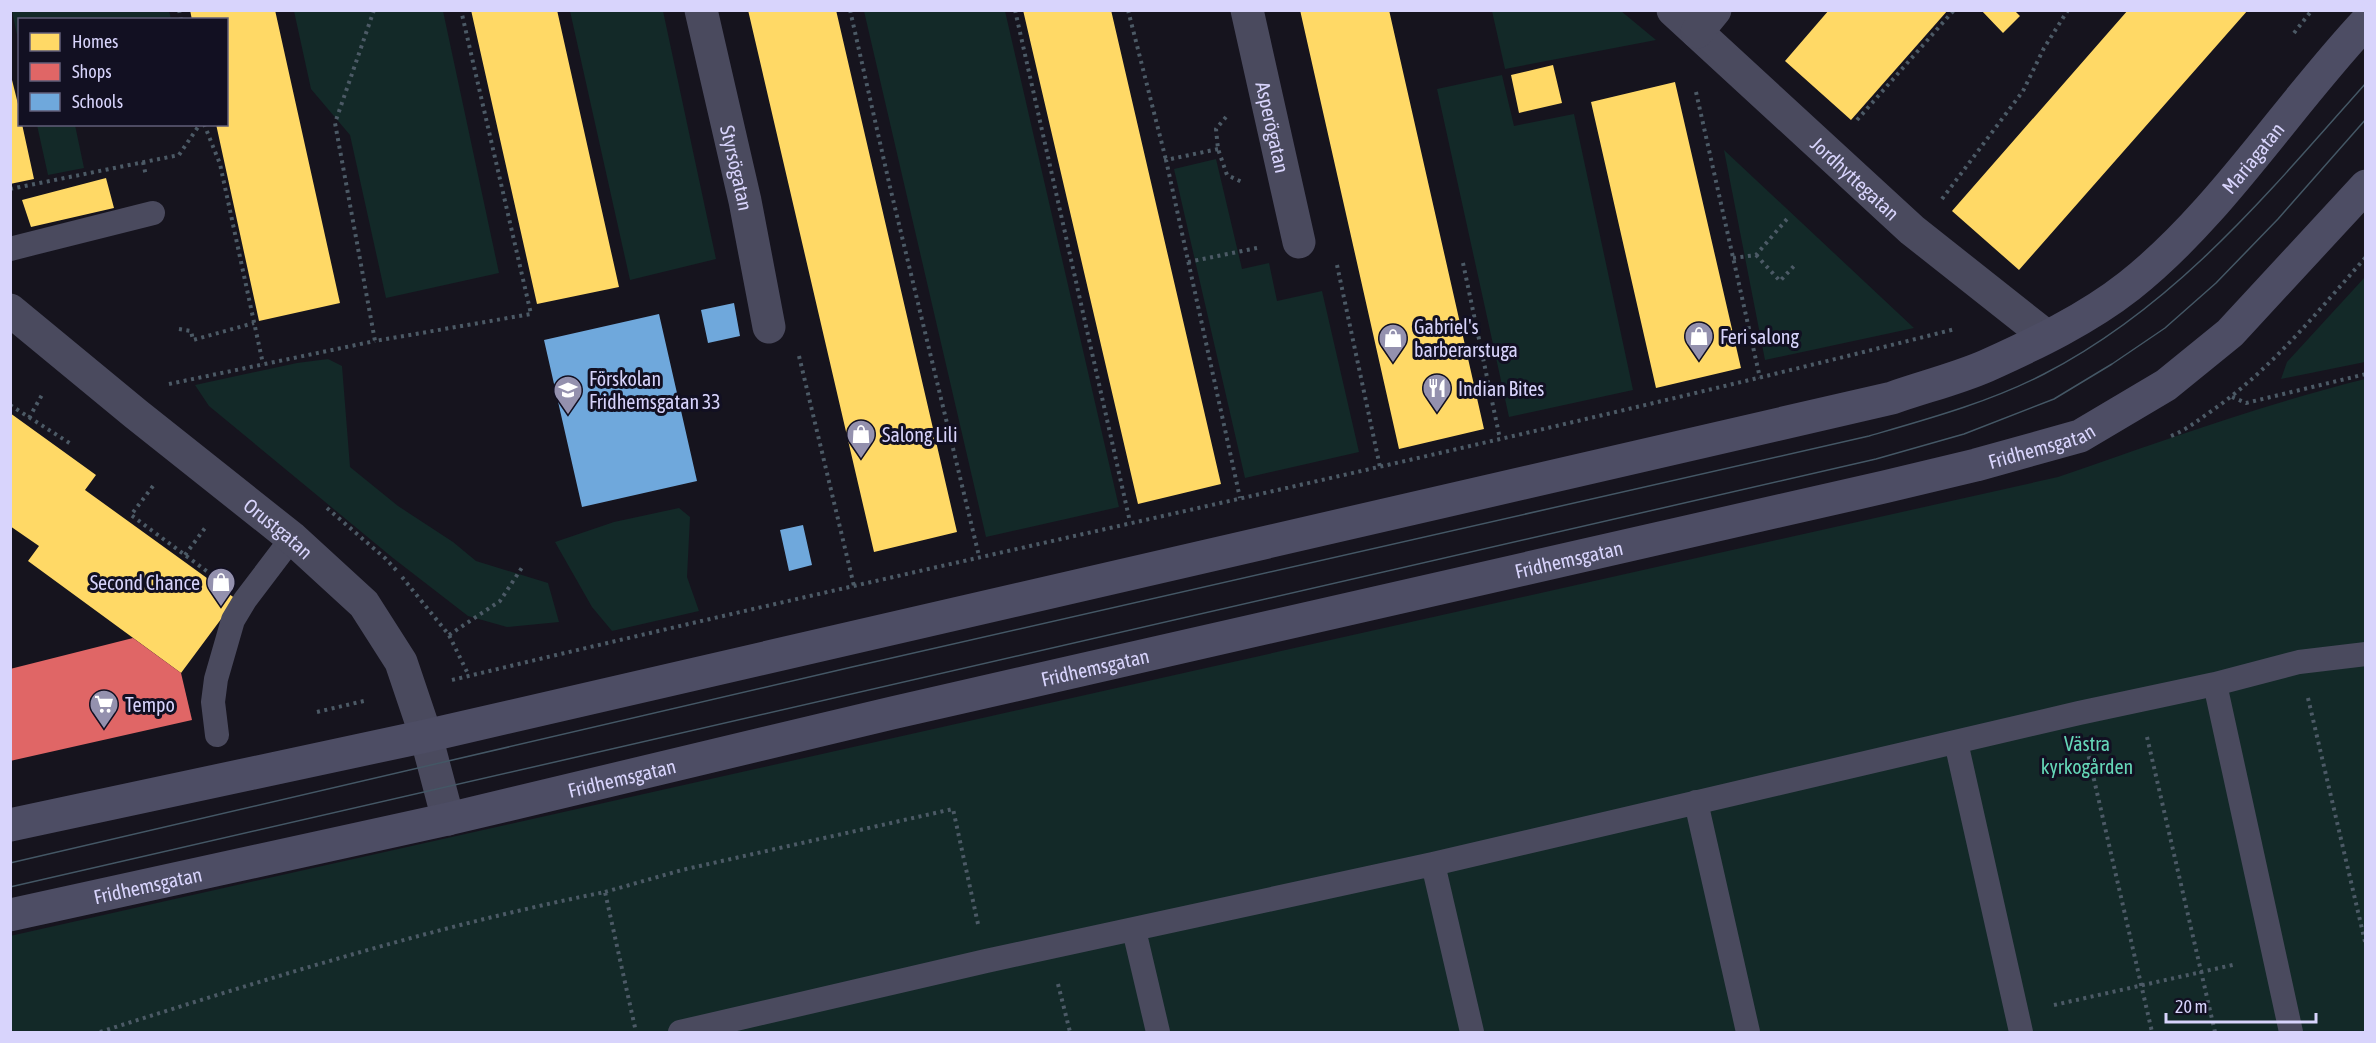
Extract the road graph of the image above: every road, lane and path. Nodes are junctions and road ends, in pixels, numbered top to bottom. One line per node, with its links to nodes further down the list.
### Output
1 (374, 10): 39 (path)
2 (461, 10): 39 (path)
3 (701, 10): 36 (street, Styrsögatan)
4 (850, 10): 57 (path)
5 (1015, 10): 53 (path)
6 (1128, 10): 20 (path)
7 (1247, 10): 26 (street, Asperögatan)
8 (1673, 10): 12 (street, Jordhyttegatan)
9 (1954, 10): 16 (path)
10 (2068, 10): 23 (path)
11 (2312, 10): 14 (path)
12 (1706, 21): 34 (street, Jordhyttegatan)
13 (2366, 22): 38 (street, Mariagatan)
14 (2290, 38)
15 (1694, 84): 29 (path)
16 (1855, 122)
17 (199, 126): 22 (path)
18 (205, 126): 35 (path)
19 (1218, 149): 20 (path)
20 (1166, 160): 30 (path)
21 (2366, 186): 70 (street, Fridhemsgatan)
22 (10, 189)
23 (1935, 206)
24 (153, 213): 27 (lane)
25 (1787, 219): 28 (path)
26 (1299, 242): 30 (path); 50 (path)
27 (10, 249)
28 (1756, 255): 29 (path); 32 (path)
29 (1733, 258): 42 (path)
30 (1188, 261): 52 (path)
31 (1463, 263): 48 (path)
32 (1794, 266)
33 (10, 310): 55 (street, Orustgatan)
34 (2013, 310): 38 (street, Jordhyttegatan); 42 (path)
35 (254, 323): 37 (path); 40 (path)
36 (769, 327): 57 (path)
37 (179, 329)
38 (2046, 336): 67 (street)
39 (375, 341): 40 (path)
40 (262, 364): 43 (path)
41 (2366, 374): 45 (path)
42 (1760, 378): 48 (path)
43 (169, 384)
44 (43, 393): 47 (path)
45 (2232, 397)
46 (10, 405): 47 (path)
47 (29, 418): 49 (path)
48 (1500, 439): 50 (path)
49 (71, 444)
50 (1380, 467): 52 (path)
51 (153, 486): 56 (path)
52 (1240, 498): 53 (path)
53 (1130, 522): 57 (path)
54 (205, 528): 56 (path)
55 (292, 538): 59 (lane); 67 (street, Orustgatan)
56 (185, 555): 59 (path)
57 (979, 556)
58 (522, 566): 60 (path)
59 (245, 600): 66 (lane)
60 (449, 635)
61 (2366, 654): 62 (lane)
62 (2299, 662): 63 (lane); 76 (path)
63 (2215, 684): 64 (lane); 78 (lane)
64 (2139, 701): 65 (lane); 80 (path)
65 (2079, 713): 68 (lane); 81 (path)
66 (217, 735)
67 (426, 736): 70 (street, Orustgatan); 71 (street)
68 (1956, 742): 69 (lane); 82 (lane)
69 (1696, 802): 72 (lane); 89 (lane)
70 (448, 819): 74 (street, Fridhemsgatan)
71 (10, 825)
72 (1433, 864): 75 (lane); 88 (lane)
73 (605, 892): 79 (path); 83 (path); 84 (path)
74 (10, 915)
75 (1134, 930): 77 (lane); 87 (lane)
76 (2366, 946)
77 (1050, 948): 79 (lane); 86 (path)
78 (2273, 956): 80 (path); 92 (lane)
79 (986, 962): 85 (lane)
80 (2201, 972): 81 (path); 91 (path)
81 (2141, 986): 82 (path); 90 (path)
82 (2018, 1023)
83 (100, 1032)
84 (636, 1032)
85 (680, 1032)
86 (1070, 1032)
87 (1158, 1032)
88 (1472, 1032)
89 (1748, 1032)
90 (2151, 1032)
91 (2215, 1032)
92 (2291, 1032)

